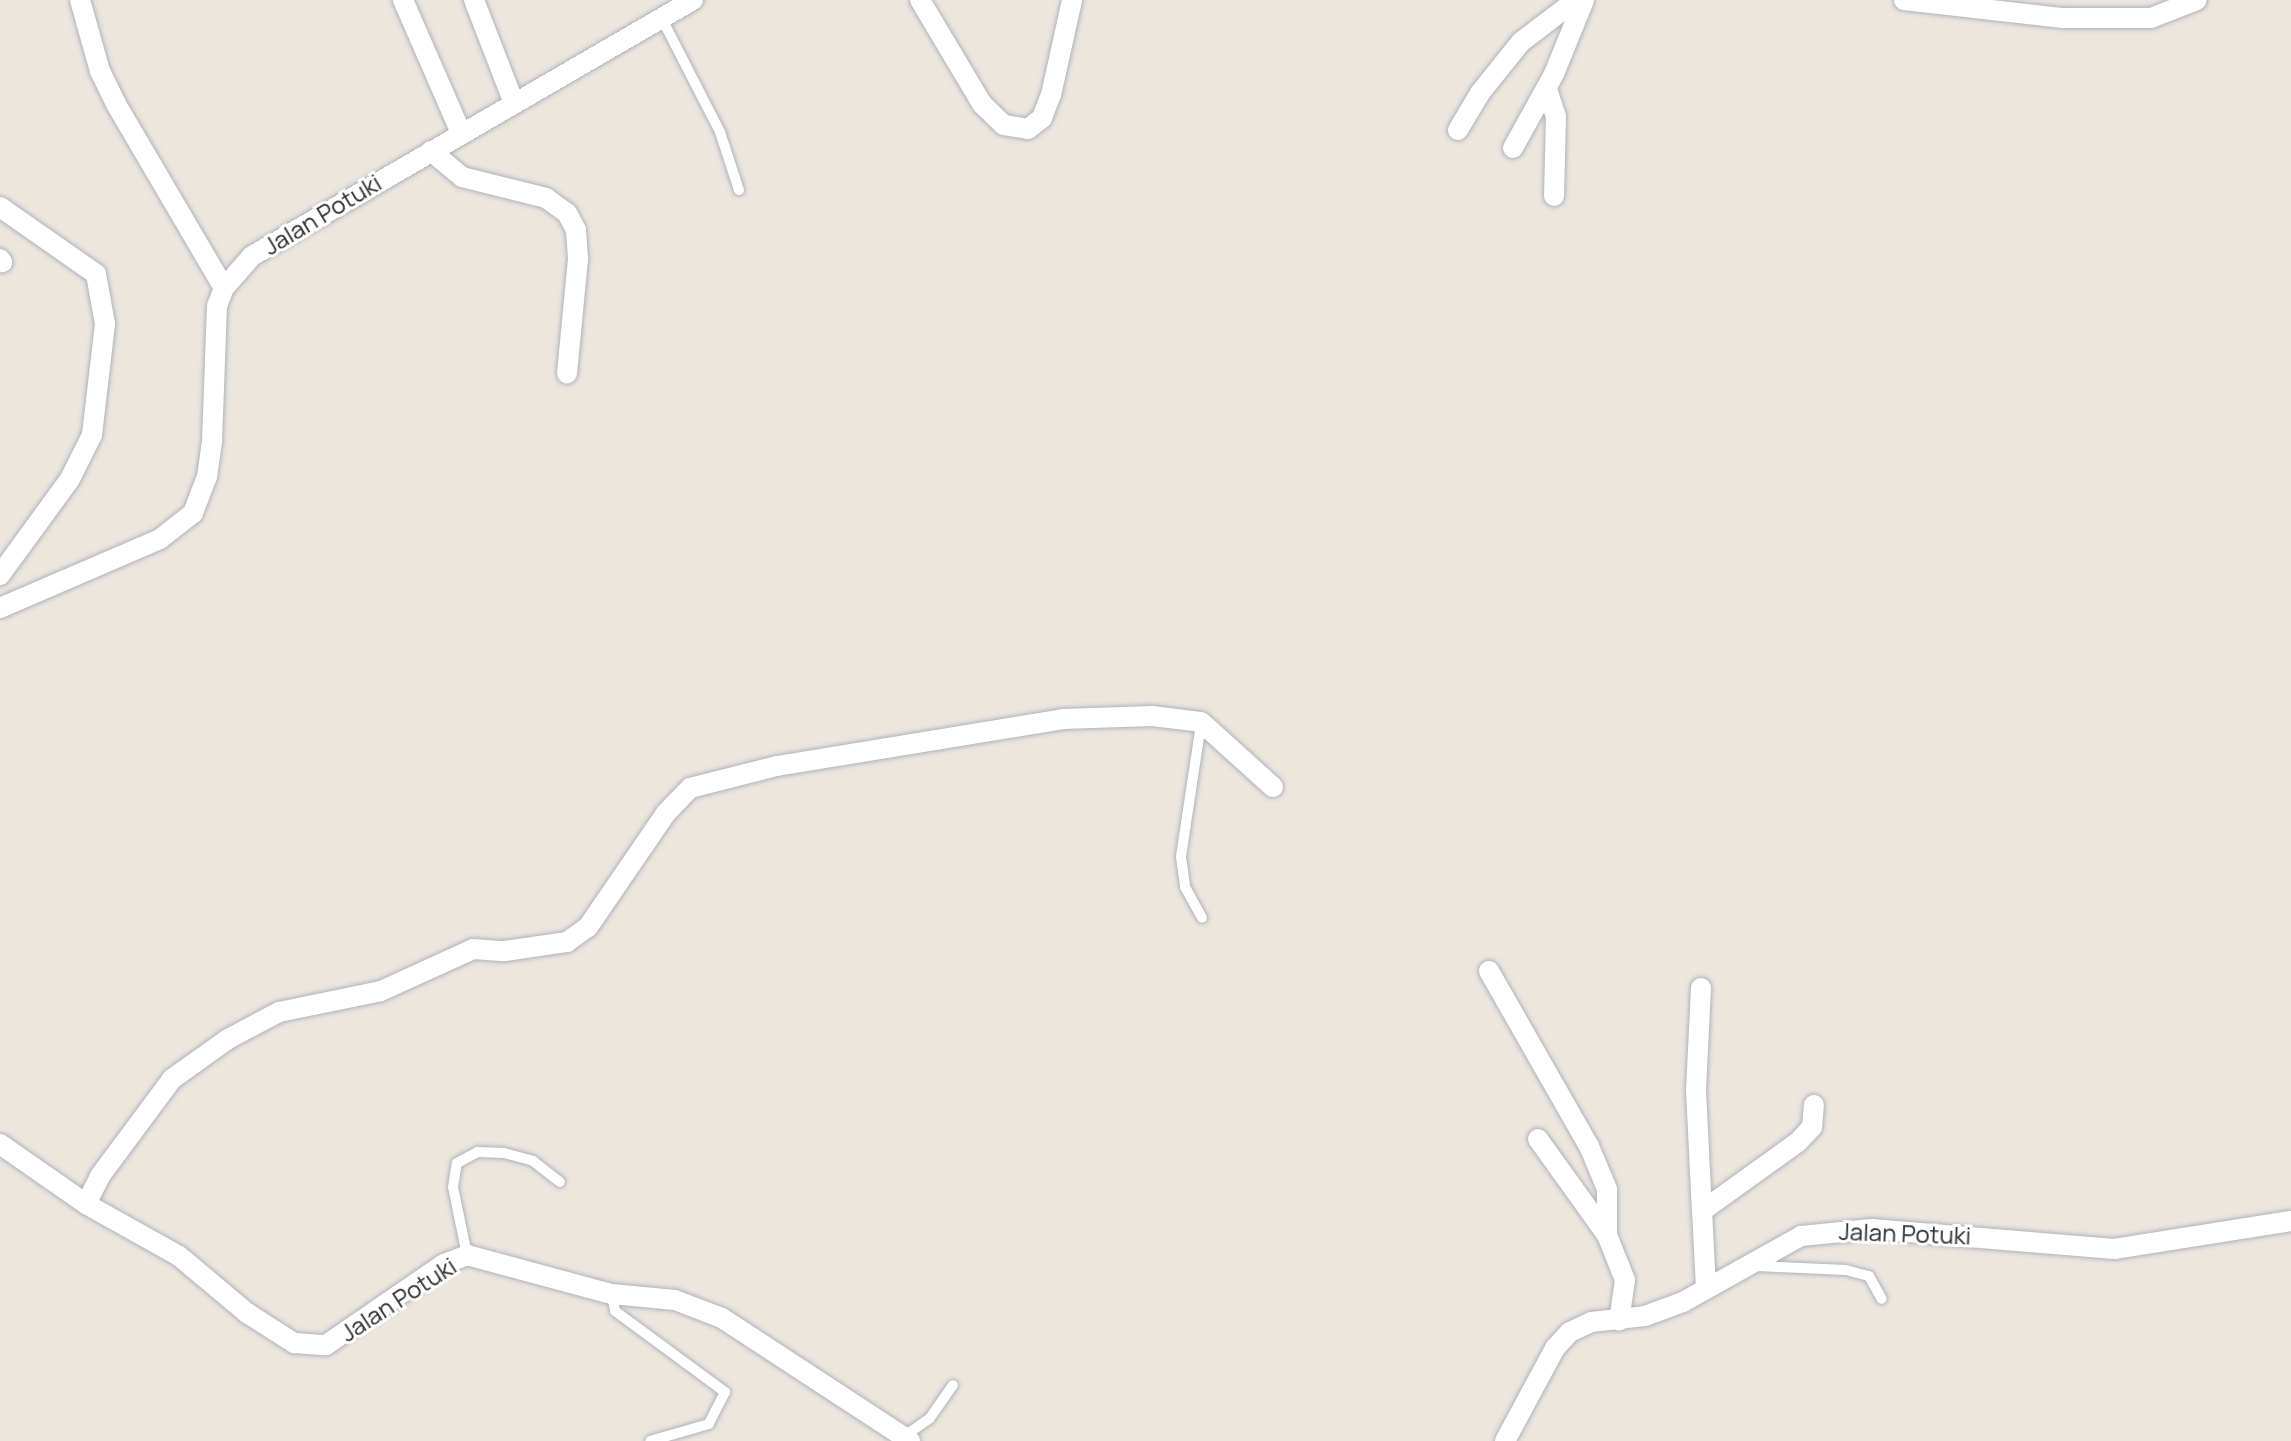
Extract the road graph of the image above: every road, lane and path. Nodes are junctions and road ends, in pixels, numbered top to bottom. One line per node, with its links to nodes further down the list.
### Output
1 (80, 0): 22 (street)
2 (403, 0): 16 (street)
3 (474, 0): 14 (street)
4 (693, 0): 12 (street, Jalan Potuki)
5 (920, 0): 6 (street)
6 (1072, 0)
7 (1576, 0): 15 (street)
8 (1584, 0): 13 (street)
9 (1904, 0): 11 (street)
10 (2197, 0): 11 (street)
11 (1957, 4)
12 (662, 19): 14 (street, Jalan Potuki); 19 (lane)
13 (1547, 89): 17 (street); 20 (street)
14 (514, 103): 16 (street, Jalan Potuki)
15 (1458, 130)
16 (461, 133): 18 (street, Jalan Potuki)
17 (1513, 148)
18 (431, 151): 22 (street, Jalan Potuki); 23 (street)
19 (739, 190)
20 (1554, 196)
21 (0, 207): 24 (street)
22 (224, 288): 25 (street)
23 (567, 373)
24 (0, 575)
25 (0, 608)
26 (1201, 722): 27 (street); 28 (lane); 35 (street)
27 (1273, 787)
28 (1202, 918)
29 (1489, 971): 38 (street)
30 (1701, 988): 36 (street)
31 (1814, 1105): 36 (street)
32 (1538, 1139): 38 (street)
33 (0, 1144): 35 (street, Jalan Potuki)
34 (560, 1182): 39 (lane)
35 (86, 1204): 39 (street, Jalan Potuki)
36 (1702, 1211): 41 (street)
37 (2291, 1221): 40 (street, Jalan Potuki)
38 (1607, 1235): 44 (street)
39 (467, 1255): 42 (street, Jalan Potuki)
40 (1750, 1265): 41 (street, Jalan Potuki); 43 (lane)
41 (1706, 1289): 44 (street, Jalan Potuki)
42 (612, 1294): 46 (street, Jalan Potuki); 47 (lane)
43 (1882, 1299)
44 (1619, 1321): 48 (street, Jalan Potuki)
45 (953, 1385): 46 (lane)
46 (906, 1439)
47 (650, 1441)
48 (1505, 1441)

